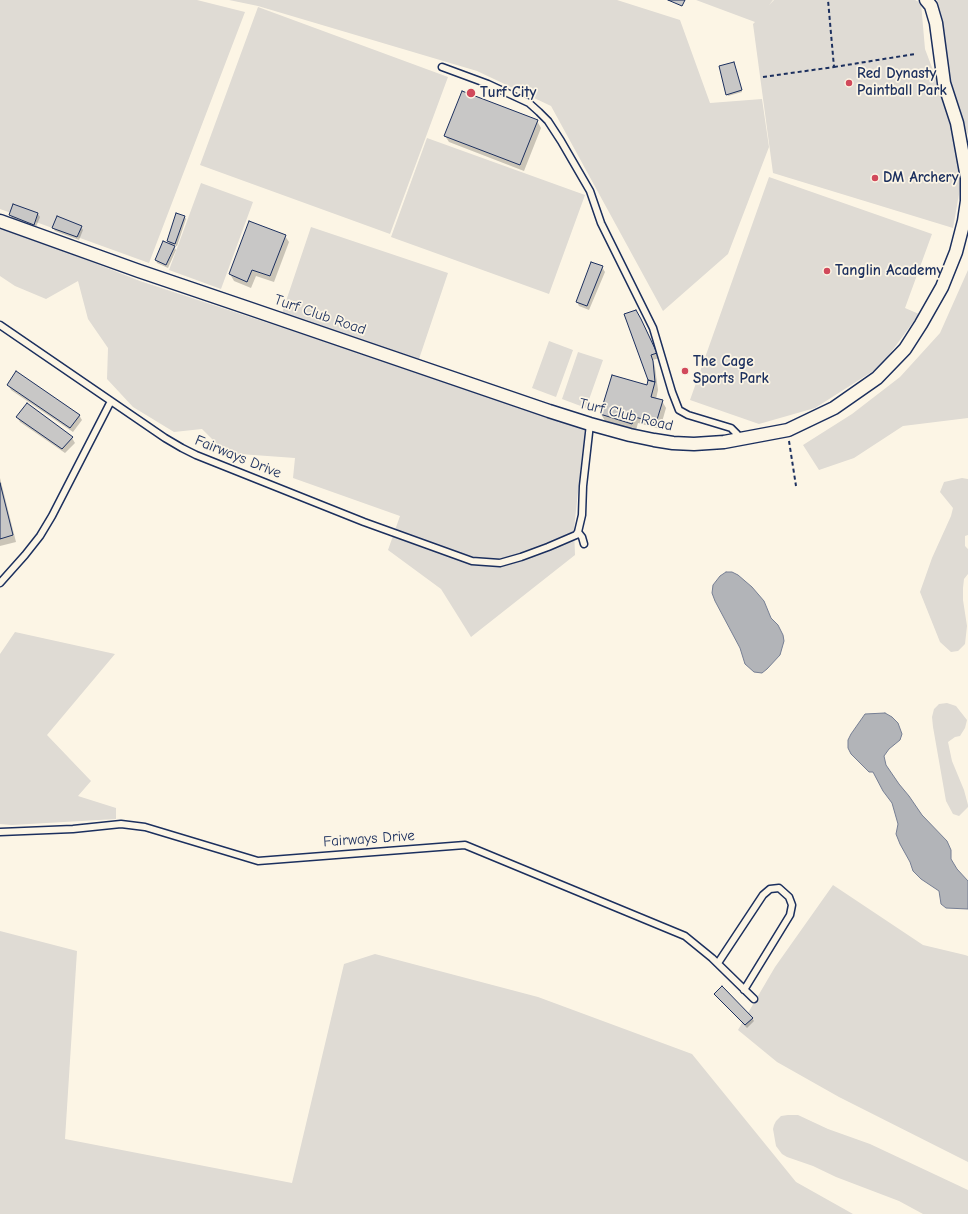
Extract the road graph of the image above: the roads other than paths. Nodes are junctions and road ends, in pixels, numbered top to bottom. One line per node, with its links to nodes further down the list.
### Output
1 (926, 0): 7 (street, Turf Club Road)
2 (442, 67): 7 (lane)
3 (0, 221): 6 (street, Turf Club Road)
4 (0, 325): 5 (lane, Fairways Drive)
5 (111, 401): 8 (lane, Fairways Drive); 10 (lane)
6 (590, 424): 7 (street, Turf Club Road); 8 (lane)
7 (738, 439)
8 (578, 532): 9 (lane)
9 (584, 544)
10 (0, 583)
11 (0, 832): 12 (lane, Fairways Drive)
12 (718, 963): 13 (lane, Fairways Drive); 13 (lane)
13 (744, 990): 14 (lane, Fairways Drive)
14 (754, 999)

